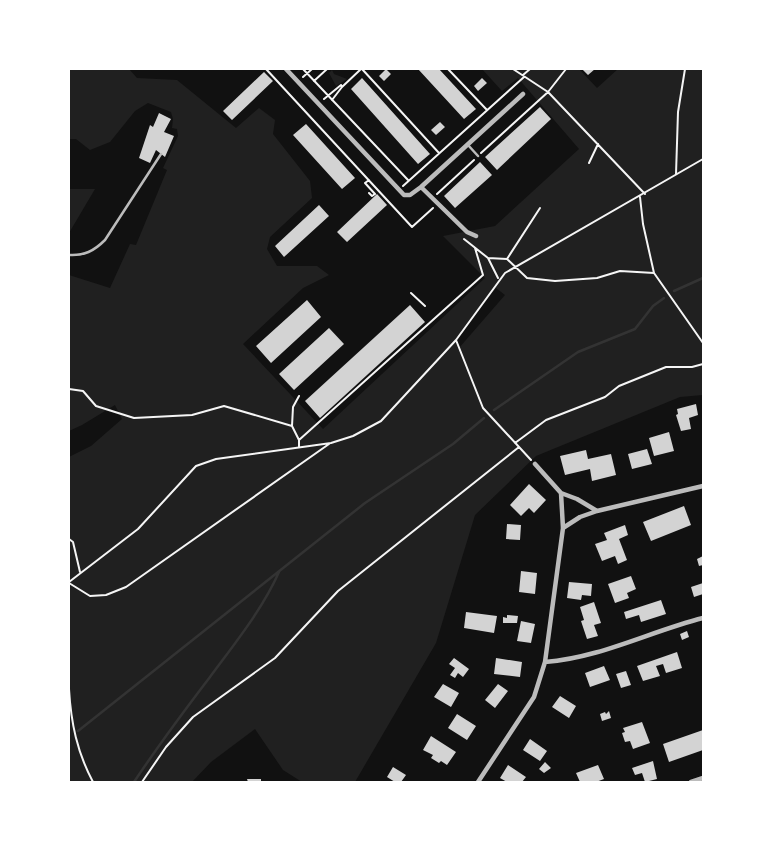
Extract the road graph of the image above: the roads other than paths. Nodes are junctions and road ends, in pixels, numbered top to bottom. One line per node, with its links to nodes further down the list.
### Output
1 (286, 69): 6 (street)
2 (523, 94): 3 (street)
3 (468, 145): 5 (lane); 6 (street)
4 (161, 154): 8 (lane)
5 (478, 156)
6 (421, 187): 7 (street)
7 (476, 236)
8 (69, 256)
9 (535, 464): 11 (street)
10 (703, 486): 12 (street)
11 (561, 493): 12 (street); 13 (street)
12 (597, 511): 13 (street)
13 (563, 528): 15 (street)
14 (703, 618): 15 (street)
15 (545, 662): 17 (street)
16 (703, 778): 18 (street)
17 (478, 782)
18 (691, 782)

